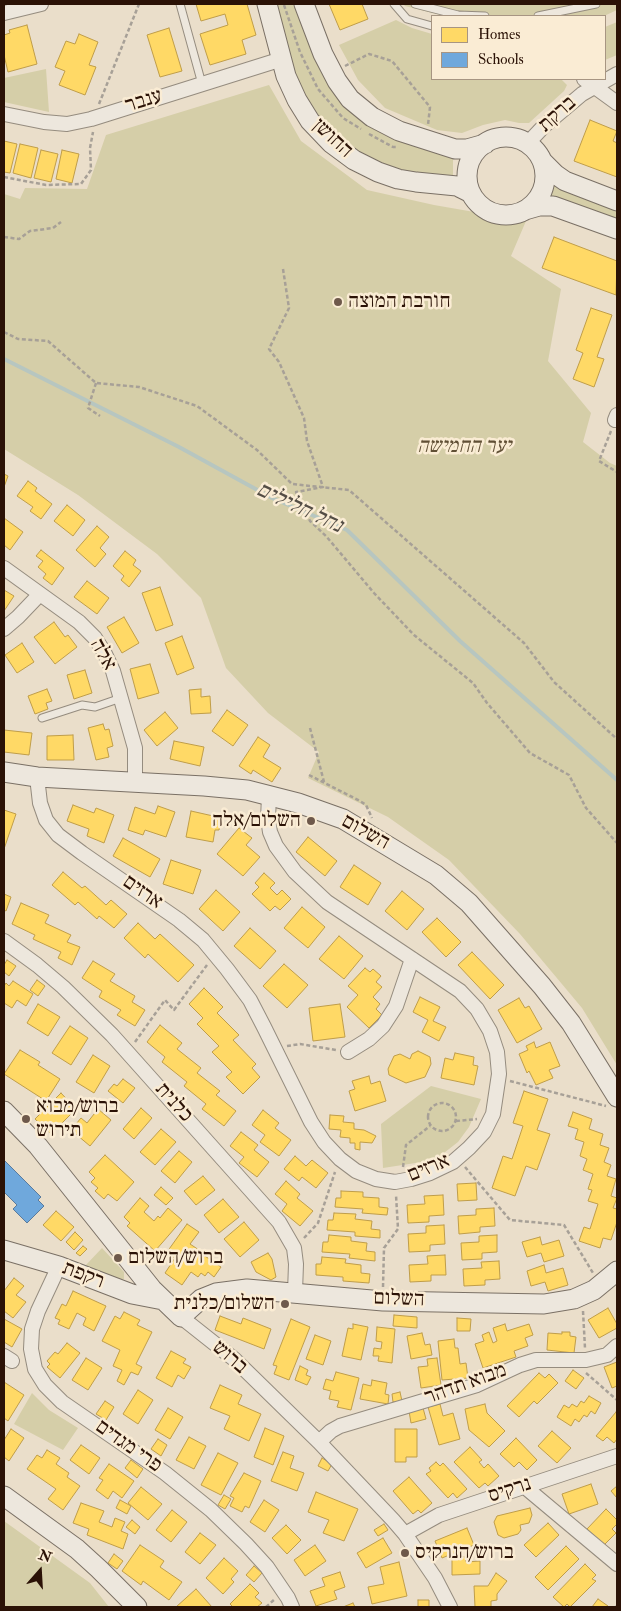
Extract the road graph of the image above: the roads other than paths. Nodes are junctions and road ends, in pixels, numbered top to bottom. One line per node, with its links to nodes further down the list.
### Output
1 (41, 4): 8 (street)
2 (180, 4): 14 (lane)
3 (267, 4): 12 (street, החושן)
4 (304, 4): 17 (street, החושן)
5 (394, 4): 11 (lane)
6 (415, 4): 9 (lane)
7 (596, 4): 10 (lane)
8 (4, 13)
9 (458, 15)
10 (543, 15)
11 (431, 26)
12 (282, 59): 14 (street, ענבר); 20 (street, החושן)
13 (589, 83): 15 (street); 18 (street, ברקת)
14 (202, 84): 16 (street, ענבר)
15 (617, 103)
16 (4, 114)
17 (485, 144): 18 (street); 20 (street)
18 (527, 144): 19 (street)
19 (542, 161): 21 (street); 22 (street)
20 (471, 193): 22 (street)
21 (617, 201)
22 (525, 210): 23 (street)
23 (617, 229)
24 (4, 568): 25 (street, אלה)
25 (40, 594): 26 (street); 27 (street, אלה)
26 (4, 629)
27 (121, 698): 28 (lane); 31 (street, אלה)
28 (42, 718)
29 (4, 772): 30 (street, השלום)
30 (37, 777): 31 (street, השלום); 34 (street, ארזים)
31 (135, 783): 32 (street, השלום)
32 (269, 796): 34 (street, ארזים); 36 (street, השלום)
33 (4, 941): 41 (street, כלנית)
34 (412, 959): 35 (street)
35 (348, 1052)
36 (613, 1102)
37 (4, 1111): 42 (street, ברוש)
38 (4, 1250): 39 (street, רקפת)
39 (59, 1266): 42 (street, רקפת); 52 (street, פרי מגדים)
40 (617, 1271): 41 (street, השלום)
41 (295, 1292): 43 (street, השלום)
42 (163, 1300): 43 (street, ברוש)
43 (181, 1317): 45 (street, ברוש)
44 (617, 1346): 45 (street, מבוא תדהר)
45 (319, 1442): 49 (street, ברוש)
46 (617, 1456): 47 (street, נרקיס)
47 (524, 1487): 49 (street, נרקיס); 50 (street)
48 (4, 1496): 51 (street)
49 (405, 1534): 53 (street, ברוש)
50 (617, 1564)
51 (137, 1607)
52 (292, 1607)
53 (450, 1607)

